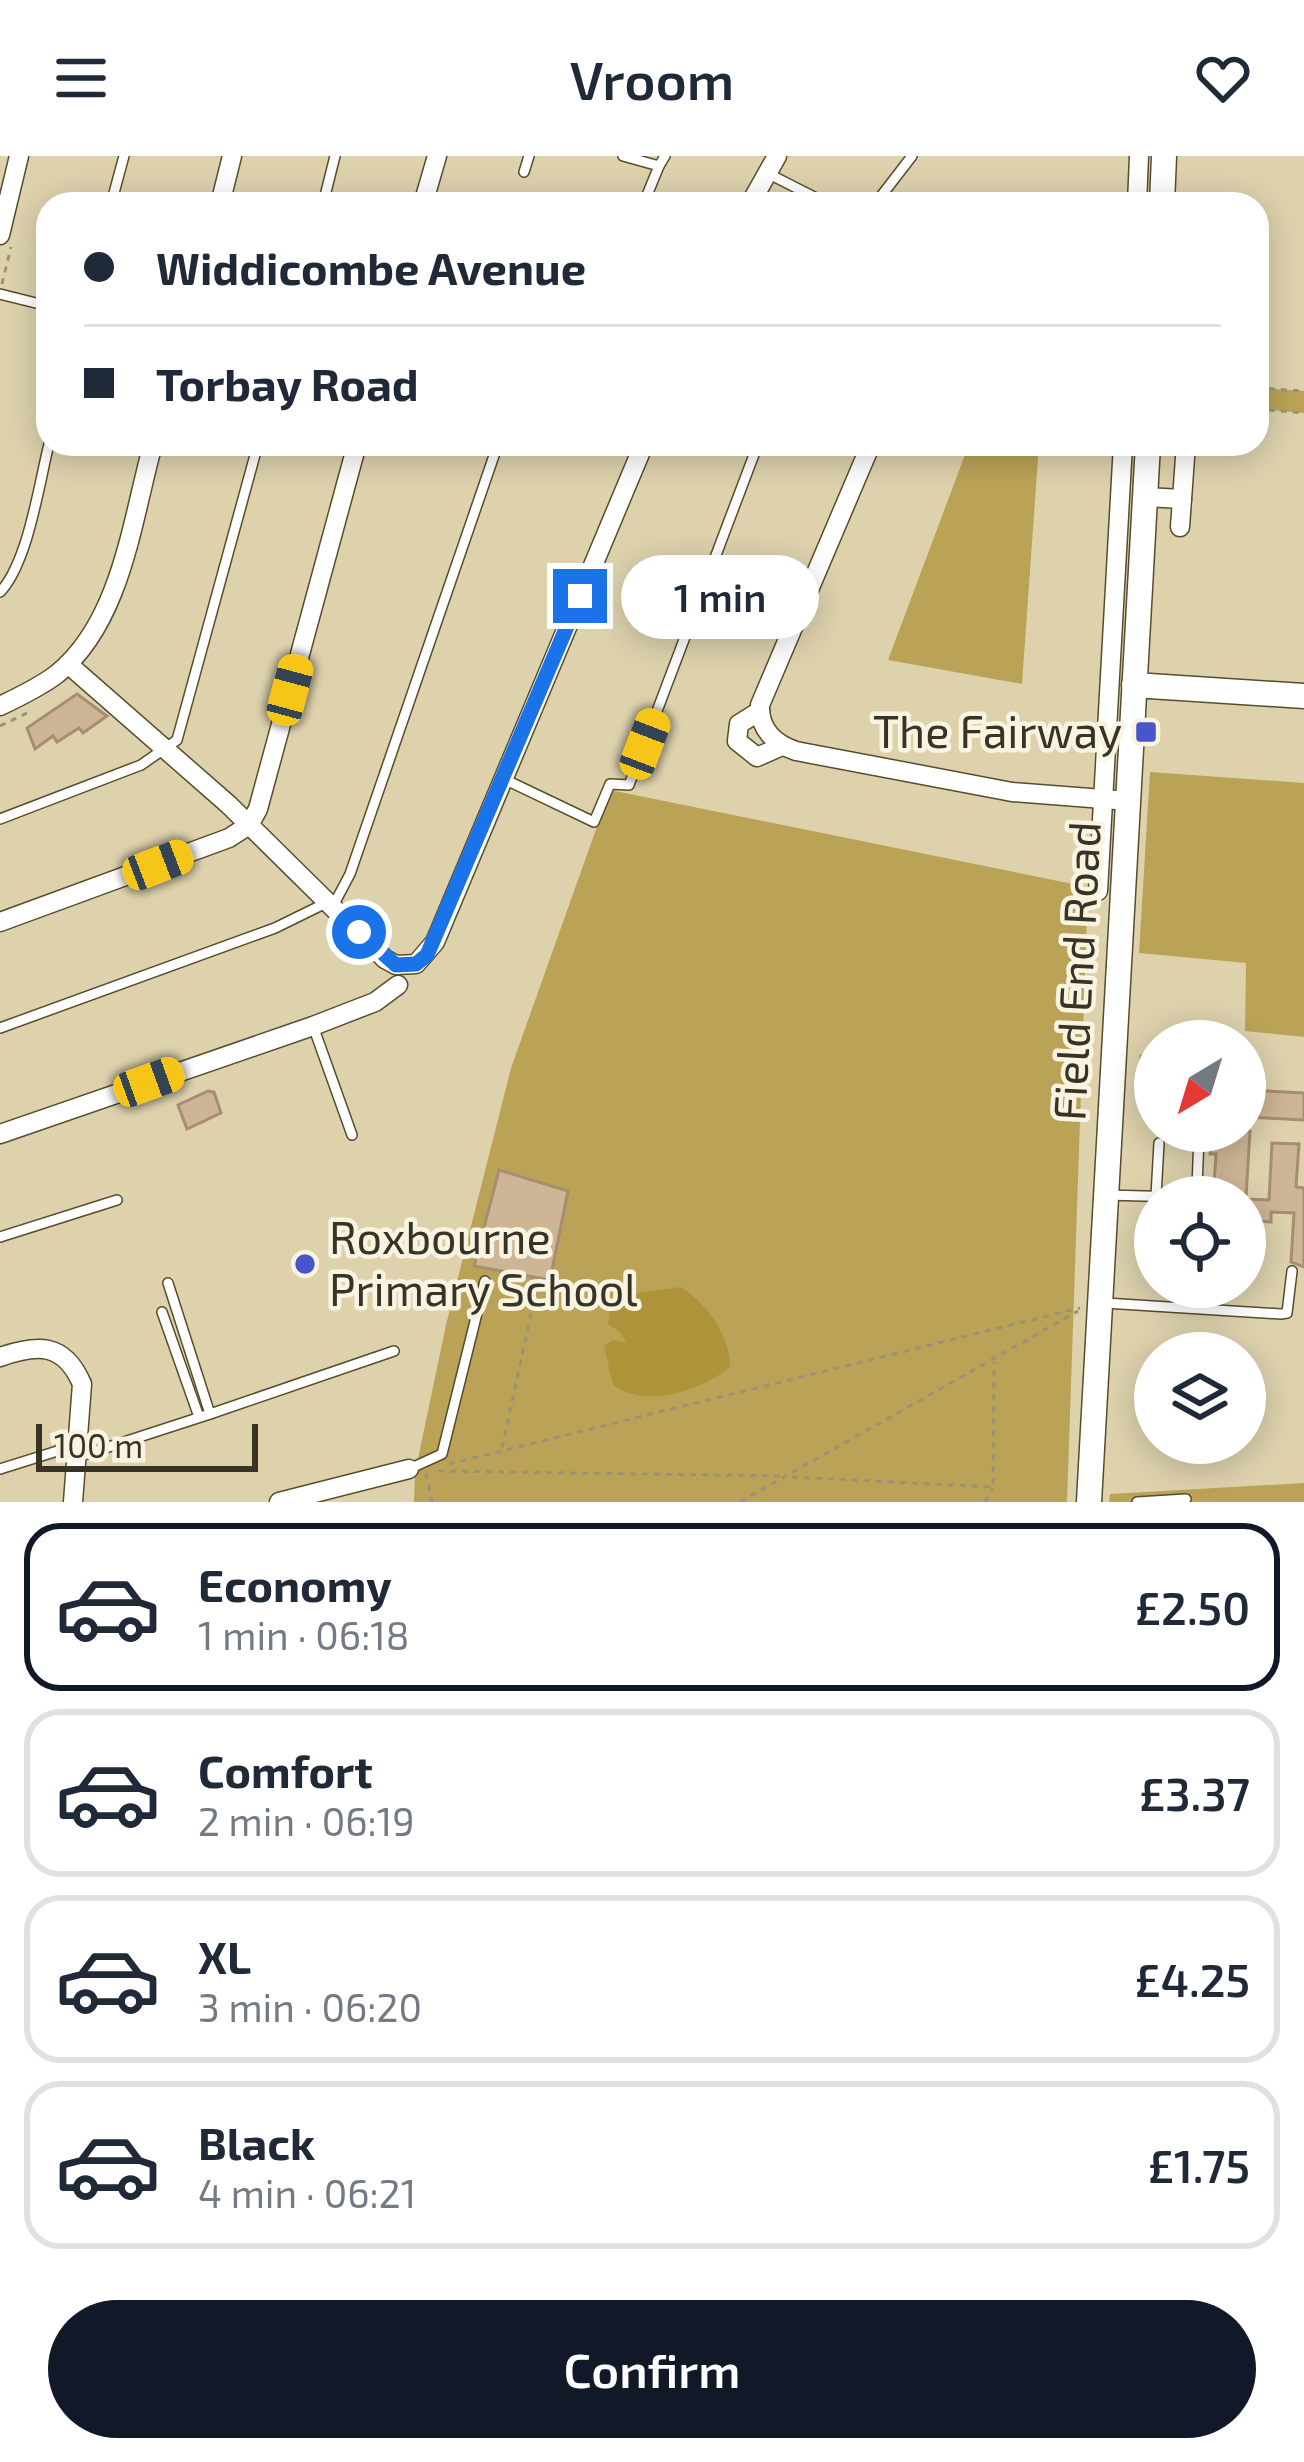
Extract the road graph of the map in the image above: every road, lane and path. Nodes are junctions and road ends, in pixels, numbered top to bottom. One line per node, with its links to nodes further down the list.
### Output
1 (20, 156): 24 (street)
2 (124, 156): 14 (lane)
3 (232, 156): 15 (street)
4 (335, 156): 16 (lane)
5 (436, 156): 17 (street)
6 (530, 156): 13 (lane)
7 (623, 156): 11 (lane)
8 (912, 156): 21 (lane)
9 (1139, 156): 22 (street)
10 (1164, 156): 23 (street)
11 (662, 161): 18 (lane)
12 (773, 165): 19 (street); 20 (lane)
13 (524, 172)
14 (114, 192)
15 (223, 192)
16 (326, 192)
17 (427, 192)
18 (648, 192)
19 (757, 192)
20 (811, 192)
21 (884, 192)
22 (1138, 192)
23 (1162, 192)
24 (0, 235)
25 (0, 294): 26 (lane)
26 (36, 303)
27 (1269, 389): 28 (path)
28 (1304, 391)
29 (1269, 410): 30 (path)
30 (1304, 412)
31 (47, 456): 45 (lane)
32 (150, 456): 46 (street)
33 (255, 456): 52 (lane)
34 (354, 456): 57 (street)
35 (494, 456): 59 (lane)
36 (639, 456): 53 (street)
37 (753, 456): 53 (lane)
38 (866, 456): 50 (street)
39 (1122, 456): 54 (street)
40 (1147, 456): 42 (street, Field End Road)
41 (1185, 456): 43 (street)
42 (1145, 497): 43 (street); 47 (street, Field End Road)
43 (1182, 499): 44 (street)
44 (1180, 527)
45 (0, 592)
46 (68, 664): 49 (street); 52 (street)
47 (1134, 685): 48 (street); 55 (street, Field End Road)
48 (1304, 696)
49 (0, 706)
50 (760, 711): 51 (street); 51 (street)
51 (782, 746): 54 (street)
52 (166, 751): 56 (lane); 57 (street)
53 (503, 779): 61 (street)
54 (1103, 800): 55 (street); 58 (street)
55 (1129, 801): 66 (street, Field End Road)
56 (0, 819)
57 (249, 824): 59 (street); 60 (street)
58 (1098, 891)
59 (330, 904): 61 (street); 63 (lane)
60 (0, 922)
61 (402, 976): 62 (street)
62 (313, 1026): 64 (street); 65 (lane)
63 (0, 1028)
64 (0, 1135)
65 (352, 1135)
66 (1107, 1195): 67 (lane); 74 (street, Field End Road)
67 (1134, 1196)
68 (117, 1200): 69 (lane)
69 (0, 1237)
70 (1292, 1271): 74 (lane)
71 (539, 1277): 80 (path)
72 (485, 1280): 83 (lane)
73 (168, 1283): 79 (lane)
74 (1100, 1303): 92 (street, Field End Road)
75 (162, 1312): 79 (lane)
76 (394, 1351): 79 (lane)
77 (0, 1357): 81 (street)
78 (994, 1360): 80 (path); 84 (path); 85 (path)
79 (204, 1416): 81 (lane)
80 (501, 1449): 83 (path)
81 (76, 1450): 82 (lane); 87 (street)
82 (0, 1468)
83 (417, 1470): 84 (path); 88 (street); 89 (path)
84 (786, 1476): 85 (path); 90 (path)
85 (993, 1487): 91 (path)
86 (1186, 1499): 93 (lane)
87 (73, 1502)
88 (278, 1502)
89 (432, 1502)
90 (740, 1502)
91 (985, 1502)
92 (1089, 1502)
93 (1137, 1502)

